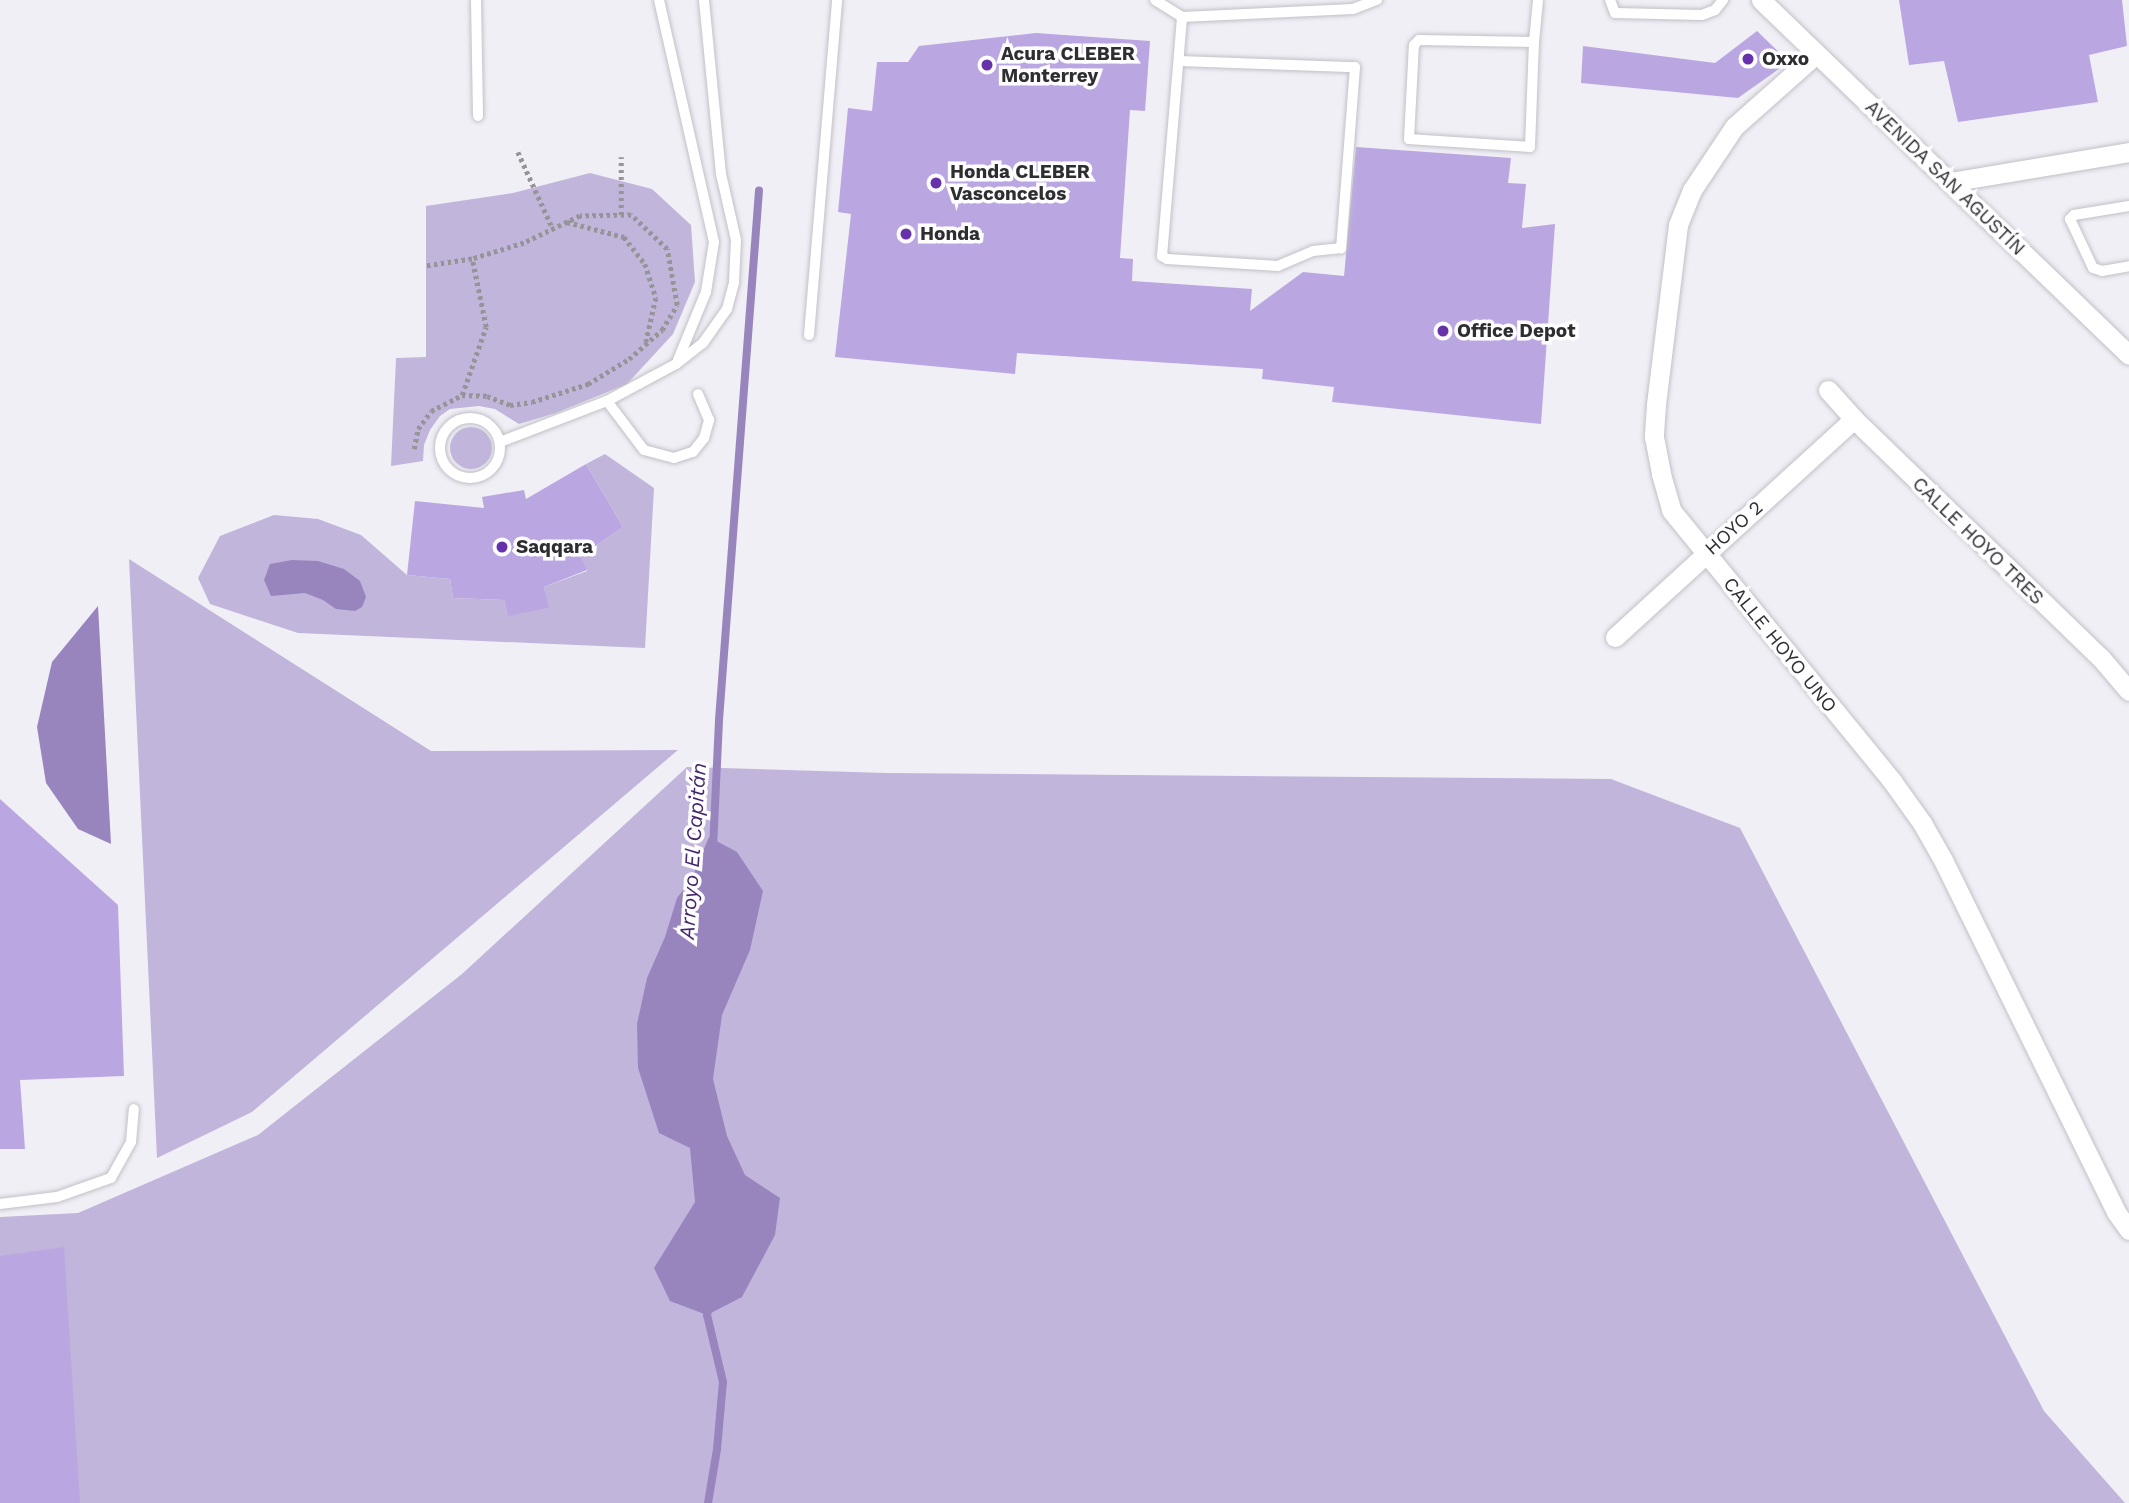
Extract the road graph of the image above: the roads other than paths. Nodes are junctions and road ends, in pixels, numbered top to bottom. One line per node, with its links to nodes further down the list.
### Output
1 (476, 0): 15 (lane)
2 (659, 0): 22 (lane)
3 (704, 0): 22 (lane)
4 (837, 0): 20 (lane)
5 (1155, 0): 11 (lane)
6 (1377, 0): 11 (lane)
7 (1538, 0): 12 (lane)
8 (1610, 0): 9 (lane)
9 (1723, 0)
10 (1761, 0): 13 (street, AVENIDA SAN AGUSTÍN)
11 (1182, 16): 14 (lane)
12 (1534, 42): 12 (lane)
13 (1815, 54): 17 (street, AVENIDA SAN AGUSTÍN); 28 (street, CALLE HOYO UNO)
14 (1180, 61): 14 (lane)
15 (478, 116)
16 (2129, 152): 17 (street)
17 (1950, 182): 21 (street, AVENIDA SAN AGUSTÍN)
18 (2129, 206): 19 (lane)
19 (2129, 266)
20 (809, 335)
21 (2129, 355)
22 (677, 364): 25 (lane)
23 (1828, 390): 26 (street, CALLE HOYO TRES)
24 (698, 394): 25 (lane)
25 (607, 401): 27 (lane)
26 (1854, 419): 28 (street, HOYO 2); 30 (street, CALLE HOYO TRES)
27 (500, 442): 27 (lane)
28 (1705, 554): 29 (street, HOYO 2); 33 (street, CALLE HOYO UNO)
29 (1615, 637)
30 (2129, 691)
31 (134, 1109): 32 (lane)
32 (0, 1204)
33 (2129, 1230)

